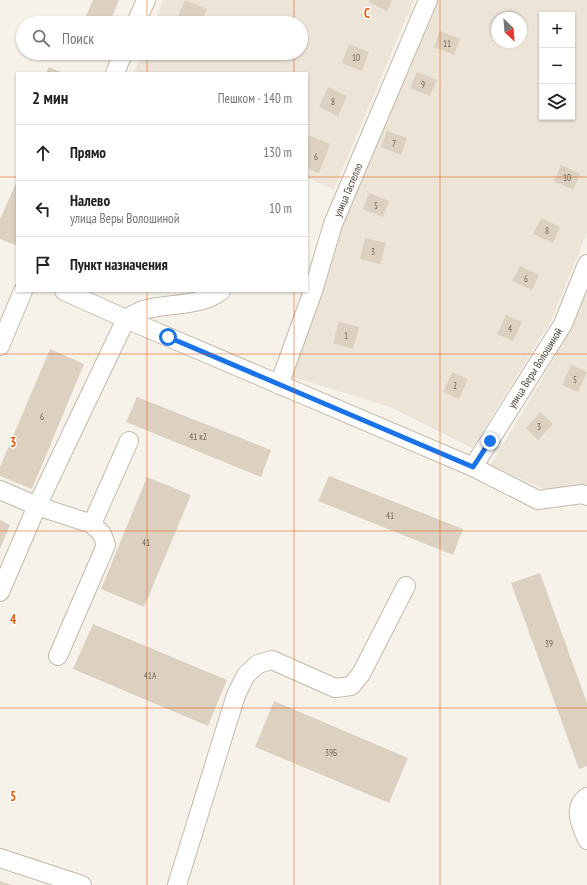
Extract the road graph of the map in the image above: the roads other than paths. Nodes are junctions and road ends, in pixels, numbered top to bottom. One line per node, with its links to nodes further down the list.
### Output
1 (146, 0): 3 (street)
2 (428, 0): 12 (street, улица Гастелло)
3 (139, 16)
4 (120, 60): 5 (street)
5 (115, 72)
6 (587, 264): 14 (street, улица Веры Волошиной)
7 (23, 292): 11 (street)
8 (66, 292): 10 (street)
9 (220, 292): 10 (street)
10 (126, 319): 12 (street); 17 (street)
11 (0, 346)
12 (279, 385): 14 (street)
13 (129, 441): 18 (street)
14 (473, 467): 16 (street)
15 (0, 490): 17 (street)
16 (587, 496)
17 (37, 506): 18 (street); 20 (street)
18 (92, 524): 21 (street)
19 (406, 586): 26 (street)
20 (0, 592)
21 (58, 656)
22 (587, 798): 23 (street)
23 (587, 840)
24 (0, 858): 25 (street)
25 (82, 885)
26 (177, 885)

